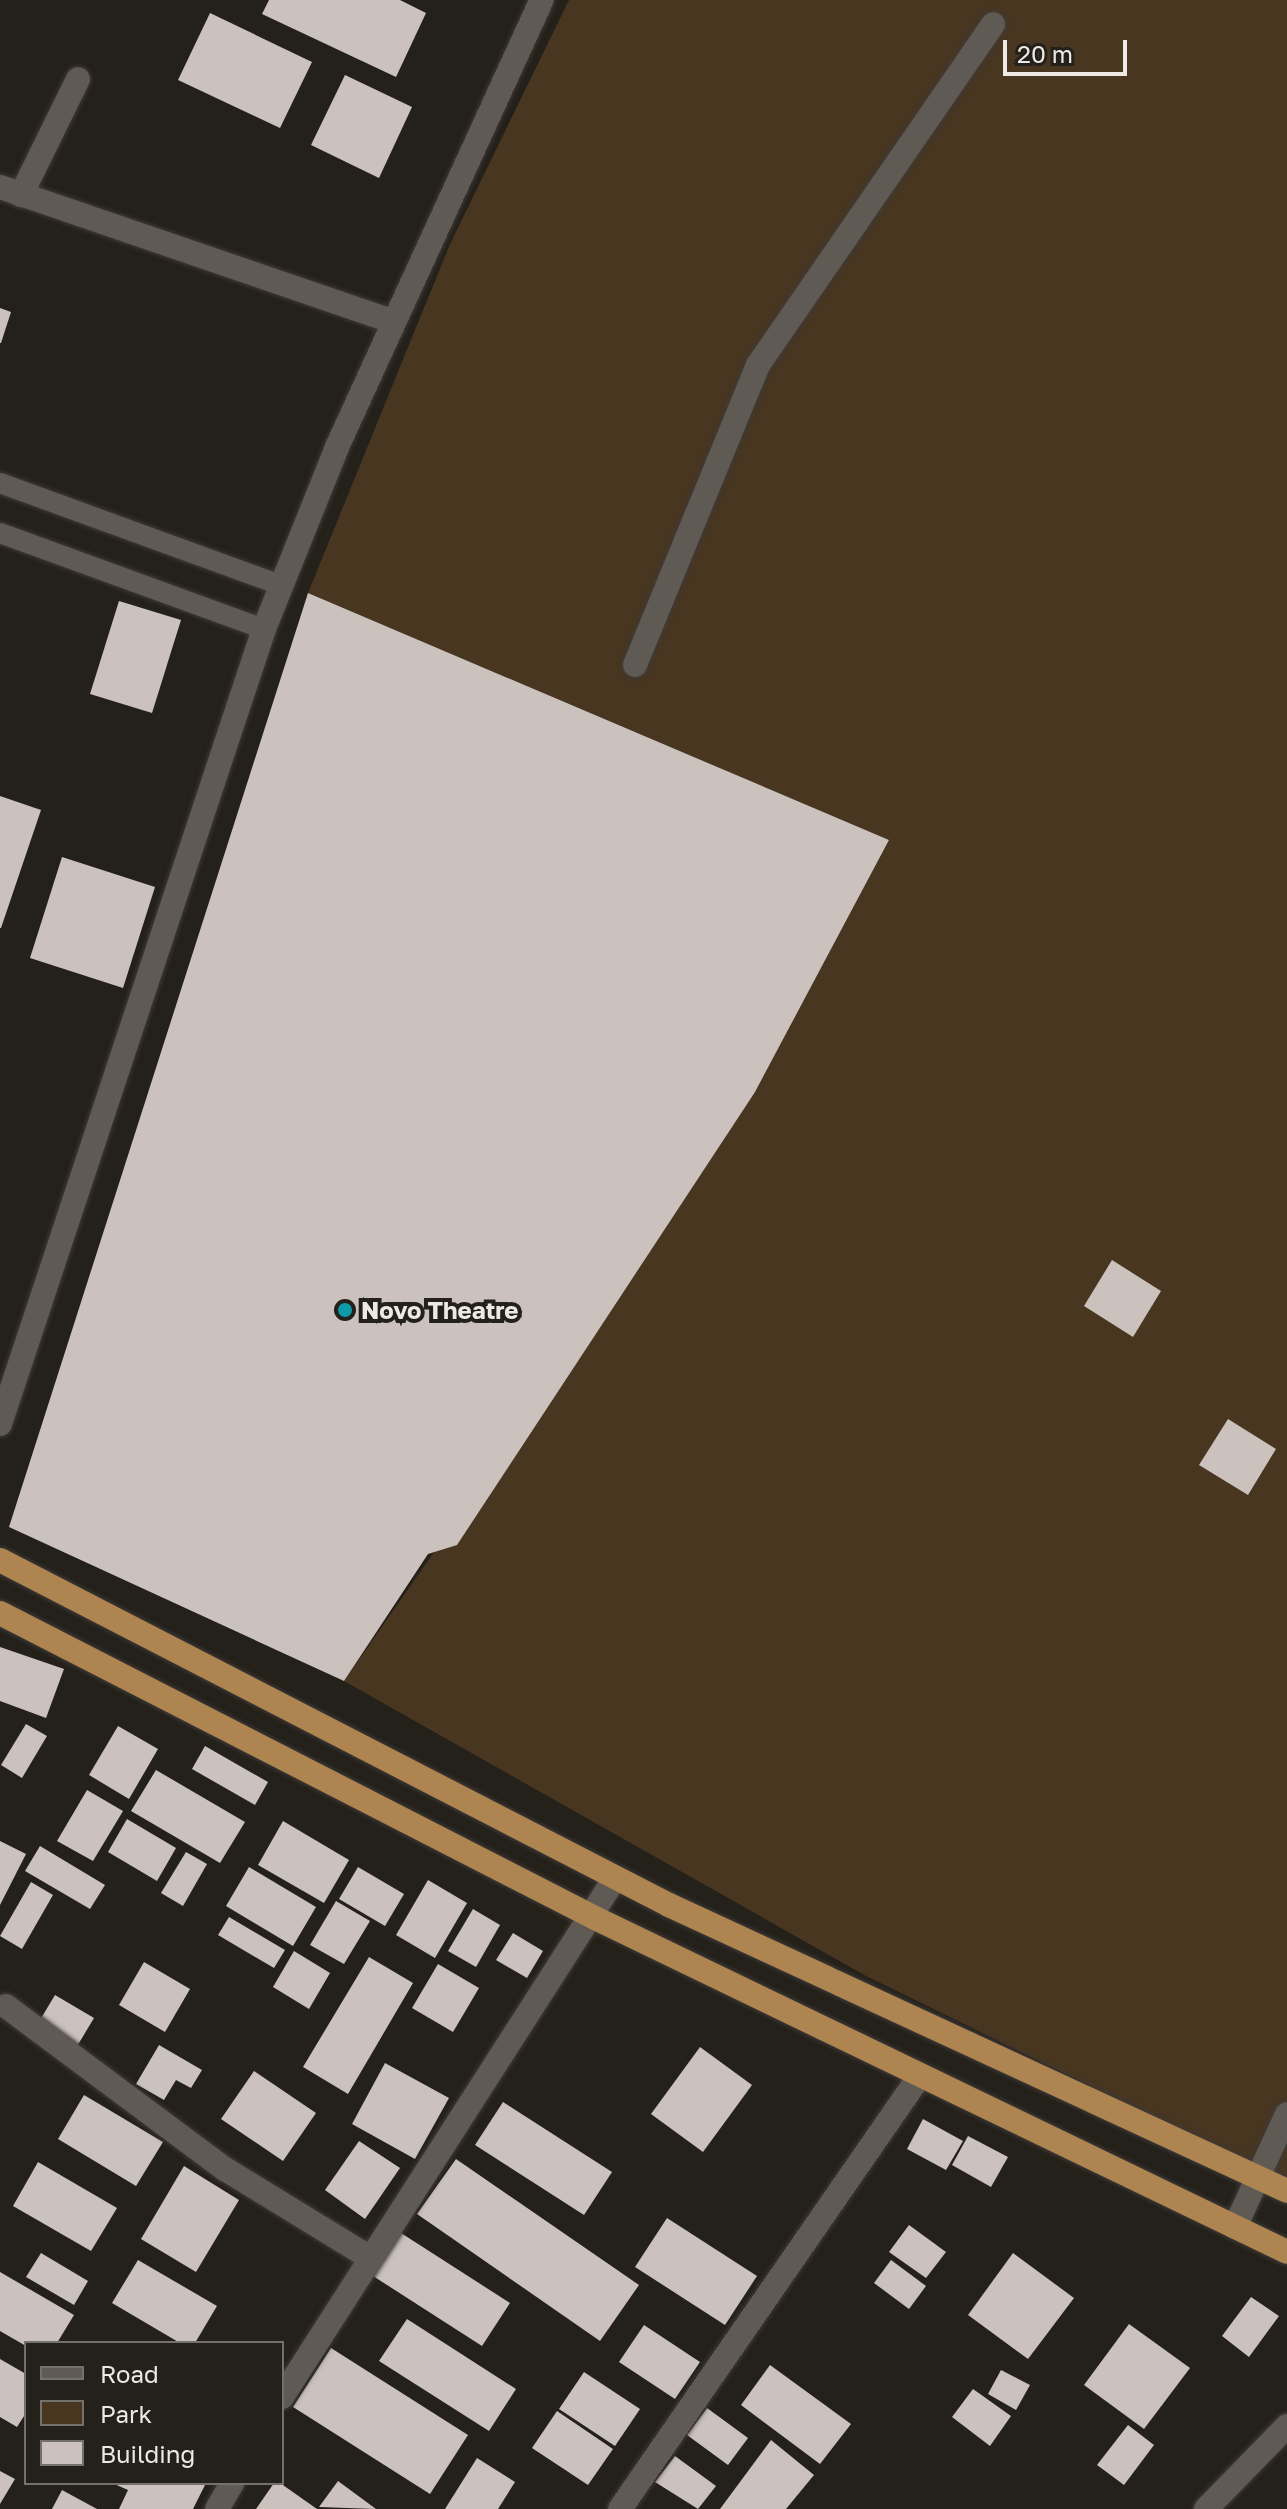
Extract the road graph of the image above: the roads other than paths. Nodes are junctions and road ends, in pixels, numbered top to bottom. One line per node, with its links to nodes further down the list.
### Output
1 (542, 0): 5 (street)
2 (993, 24): 10 (street)
3 (78, 79): 4 (street)
4 (10, 191): 5 (street)
5 (394, 322): 8 (street)
6 (0, 483): 8 (lane)
7 (0, 533): 9 (lane)
8 (283, 586): 9 (street)
9 (264, 629): 11 (street)
10 (635, 665)
11 (0, 1424)
12 (0, 1560): 14 (highway)
13 (0, 1613): 15 (highway)
14 (615, 1878): 15 (street); 19 (highway)
15 (595, 1918): 17 (highway); 23 (street)
16 (6, 2006): 23 (street)
17 (919, 2077): 21 (highway); 28 (street)
18 (1287, 2114): 19 (street)
19 (1258, 2176): 20 (highway); 21 (street)
20 (1287, 2191)
21 (1235, 2227): 22 (highway)
22 (1287, 2252)
23 (370, 2258): 24 (street)
24 (284, 2394)
25 (1287, 2426): 29 (street)
26 (231, 2485): 27 (street)
27 (217, 2509)
28 (620, 2509)
29 (1206, 2509)

